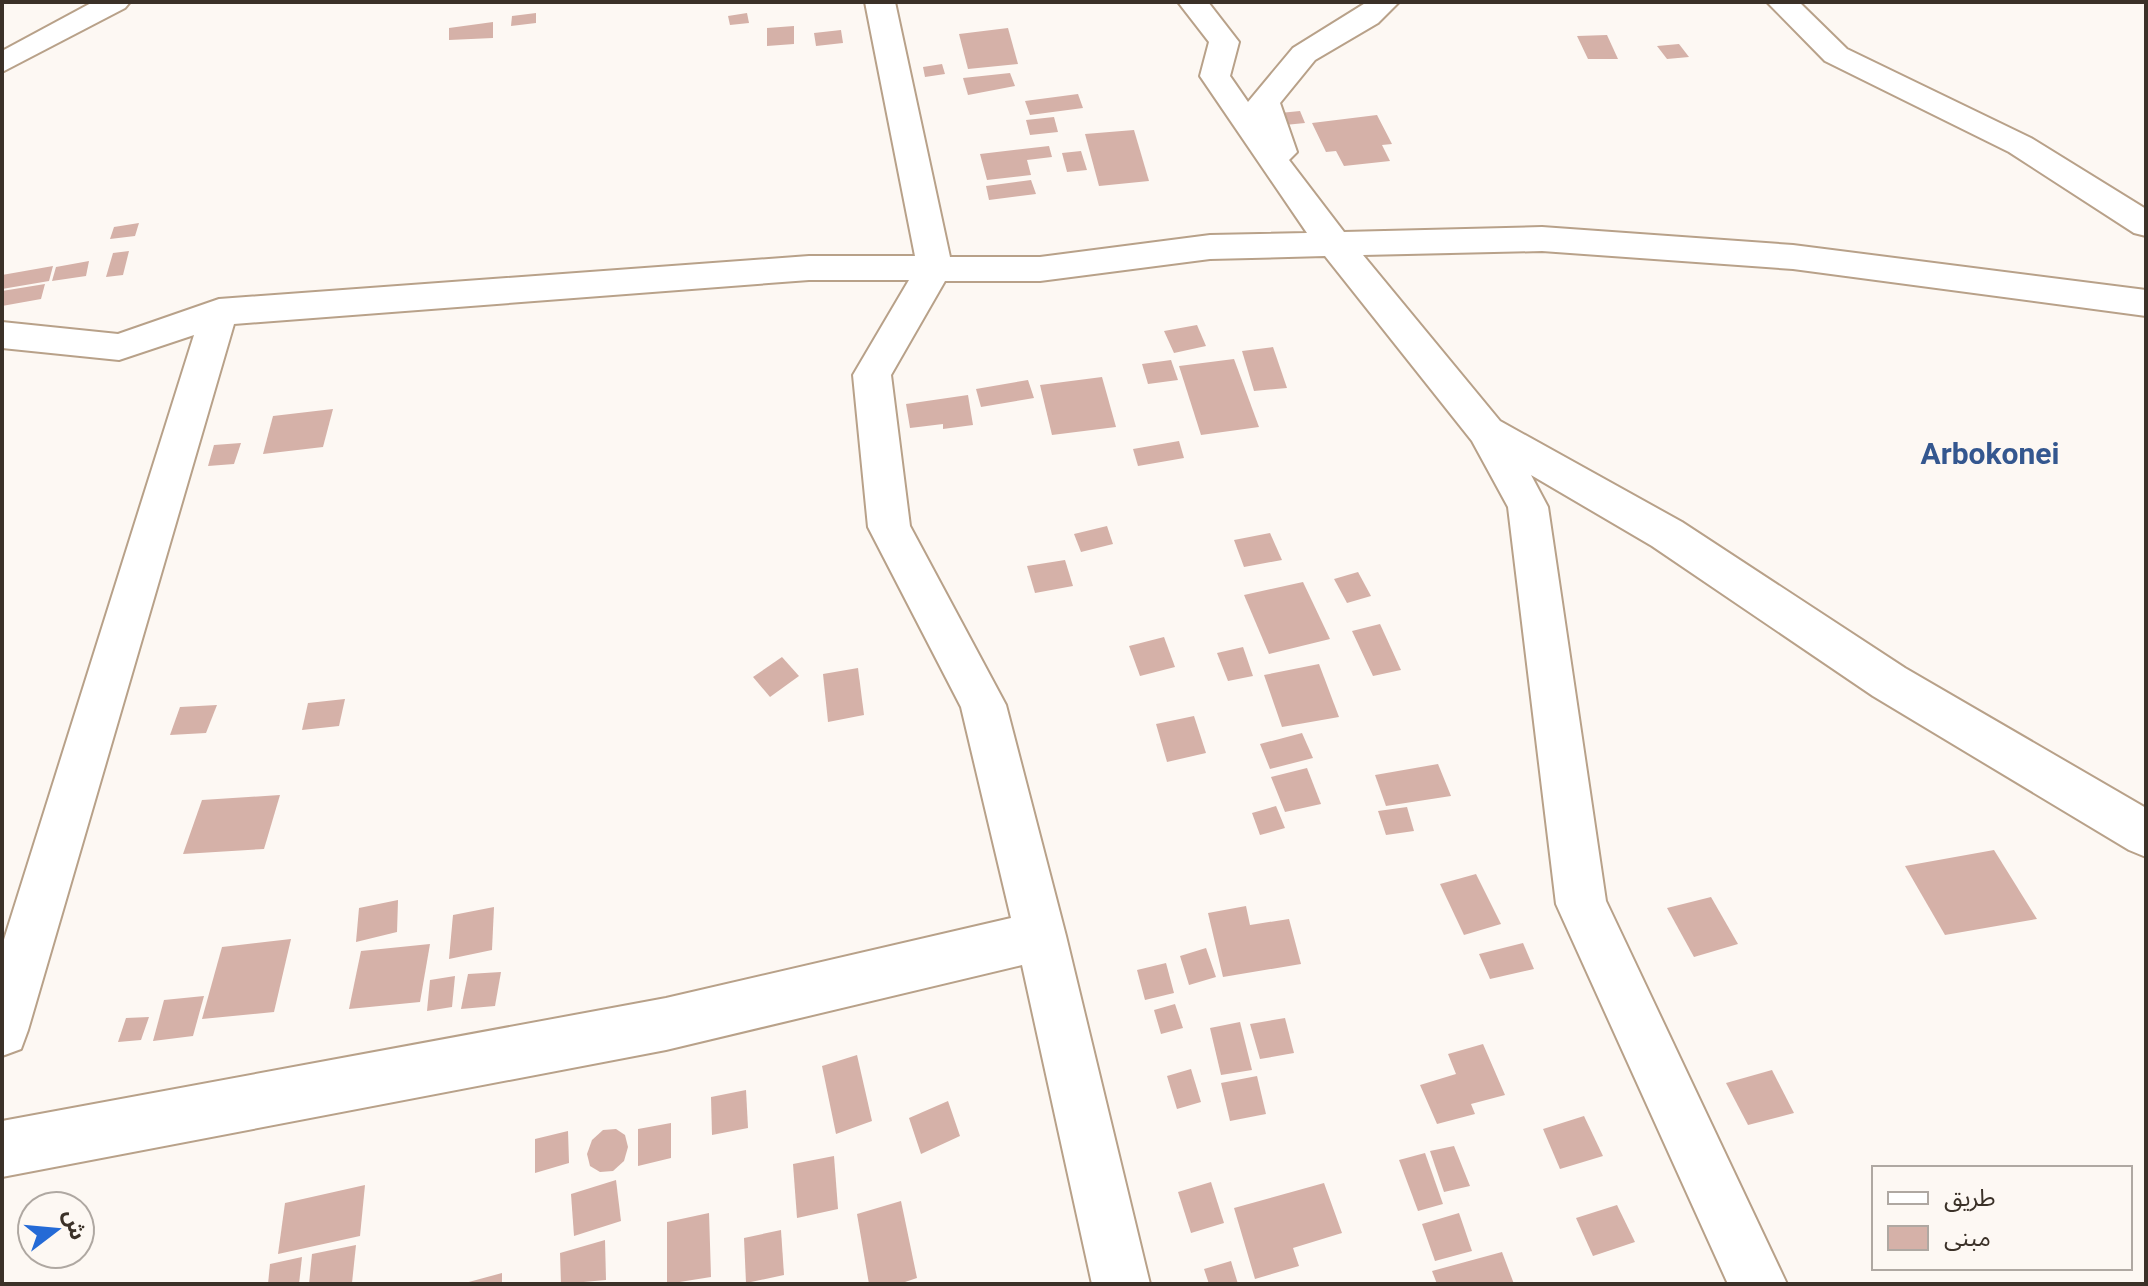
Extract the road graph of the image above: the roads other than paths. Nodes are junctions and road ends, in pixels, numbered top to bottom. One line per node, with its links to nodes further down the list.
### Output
1 (115, 2): 6 (street)
2 (880, 2): 10 (street)
3 (1193, 2): 7 (street)
4 (1384, 2): 7 (street)
5 (1782, 2): 8 (street)
6 (2, 63)
7 (1296, 196): 9 (street)
8 (2146, 225)
9 (1336, 243): 10 (street); 11 (street); 14 (street)
10 (935, 267): 12 (street); 16 (street)
11 (2146, 303)
12 (219, 312): 13 (street); 17 (street)
13 (2, 335)
14 (1486, 431): 15 (street); 20 (street)
15 (2146, 834)
16 (1041, 936): 18 (street); 19 (street)
17 (2, 1030)
18 (2, 1149)
19 (1121, 1284)
20 (1758, 1284)

